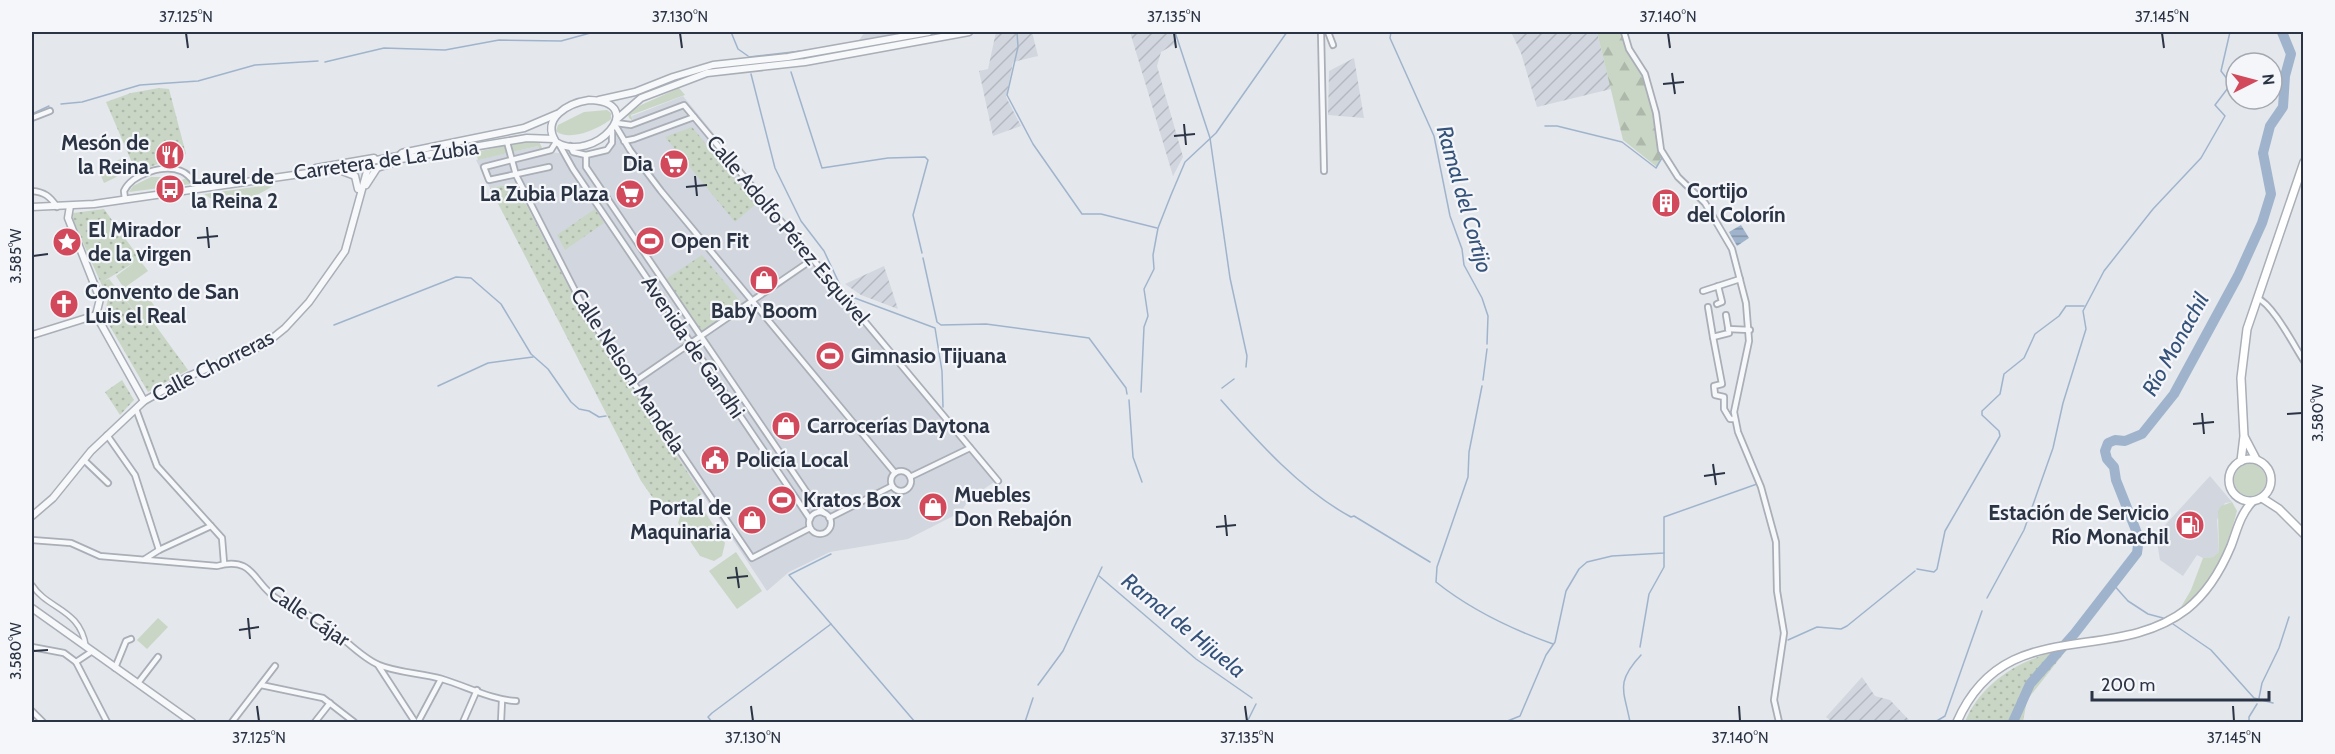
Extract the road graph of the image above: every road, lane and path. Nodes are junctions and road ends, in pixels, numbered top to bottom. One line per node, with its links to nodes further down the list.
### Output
1 (929, 32): 7 (street)
2 (969, 32): 12 (street)
3 (1321, 32): 24 (street)
4 (1328, 32): 6 (street)
5 (1624, 32): 35 (street)
6 (1333, 45)
7 (599, 100): 9 (street); 12 (street)
8 (50, 111): 11 (street)
9 (557, 114): 15 (street); 17 (street, Carretera de La Zubia)
10 (694, 117): 12 (street); 13 (street); 34 (street, Calle Adolfo Pérez Esquivel)
11 (32, 118)
12 (615, 124): 13 (street); 16 (street); 18 (street)
13 (624, 141): 39 (street)
14 (507, 142): 15 (street, Carretera de La Zubia); 17 (street, Carretera de La Zubia); 19 (street, Calle Nelson Mandela)
15 (556, 142): 16 (street); 19 (street); 49 (street, Avenida de Gandhi)
16 (570, 146): 18 (street)
17 (405, 155): 21 (street, Carretera de La Zubia); 25 (street, Carretera de La Zubia); 30 (street)
18 (586, 155): 47 (street, Avenida de Gandhi)
19 (512, 160): 26 (street, Calle Nelson Mandela); 26 (street)
20 (2304, 162): 38 (main road)
21 (369, 164): 23 (street, Carretera de La Zubia); 30 (street)
22 (549, 167): 26 (street)
23 (333, 170): 25 (street, Carretera de La Zubia); 30 (street)
24 (1324, 171)
25 (283, 175): 27 (street)
26 (516, 175): 51 (street, Calle Nelson Mandela)
27 (199, 188): 29 (street); 29 (street)
28 (32, 191): 33 (street)
29 (125, 199): 31 (street)
30 (359, 199): 52 (street, Calle Chorreras)
31 (70, 206): 33 (street); 42 (street)
32 (32, 207): 33 (street)
33 (57, 207)
34 (813, 260): 39 (street); 57 (street, Calle Adolfo Pérez Esquivel)
35 (1740, 279): 36 (street); 45 (street)
36 (1718, 286): 37 (street); 40 (street)
37 (1703, 291)
38 (2257, 298): 50 (street); 56 (main road)
39 (752, 301): 47 (street); 61 (street)
40 (1717, 304)
41 (1708, 308): 48 (street)
42 (96, 315): 46 (street); 52 (street)
43 (1726, 315): 44 (street)
44 (1728, 329): 45 (street); 48 (street)
45 (1750, 330): 54 (street)
46 (32, 335)
47 (701, 336): 49 (street); 71 (street, Avenida de Gandhi)
48 (1713, 337): 54 (street)
49 (691, 343): 51 (street); 74 (street, Avenida de Gandhi)
50 (2304, 361)
51 (634, 382): 77 (street, Calle Nelson Mandela)
52 (144, 401): 53 (street, Calle Chorreras)
53 (136, 409): 55 (street, Calle Chorreras); 76 (street)
54 (1735, 418): 110 (street)
55 (107, 435): 59 (street, Calle Chorreras); 80 (street)
56 (2244, 436): 58 (main road); 60 (main road)
57 (970, 448): 62 (street); 63 (street, Calle Adolfo Pérez Esquivel)
58 (2256, 459): 60 (main road); 66 (main road)
59 (84, 460): 64 (street); 72 (street, Calle Chorreras)
60 (2241, 460): 67 (main road)
61 (895, 473): 62 (street); 65 (street)
62 (910, 477): 65 (street)
63 (998, 481)
64 (108, 483)
65 (892, 486): 73 (street)
66 (2268, 492): 68 (main road); 70 (main road)
67 (2239, 498): 69 (main road); 75 (main road)
68 (2262, 498): 69 (main road); 70 (main road)
69 (2252, 502): 75 (main road)
70 (2279, 509): 78 (main road)
71 (824, 513): 73 (street); 74 (street)
72 (32, 516)
73 (830, 518): 77 (street)
74 (810, 519): 77 (street)
75 (2238, 522): 111 (main road)
76 (211, 526): 80 (street); 82 (street)
77 (810, 528)
78 (2304, 534)
79 (32, 540): 81 (street, Calle Cájar)
80 (159, 550): 81 (street)
81 (145, 560): 82 (street, Calle Cájar)
82 (225, 563): 90 (street, Calle Cájar)
83 (32, 585): 87 (street)
84 (32, 608): 87 (street)
85 (131, 639): 92 (street)
86 (32, 647): 89 (street)
87 (89, 650): 89 (street); 92 (street)
88 (158, 657): 94 (street)
89 (76, 662): 102 (street)
90 (378, 665): 93 (street, Calle Cájar); 107 (street)
91 (275, 666): 95 (street)
92 (115, 668): 94 (street)
93 (441, 679): 96 (street, Calle Cájar); 107 (street)
94 (138, 683): 103 (street)
95 (261, 685): 99 (street); 104 (street)
96 (477, 690): 97 (street, Calle Cájar); 108 (street)
97 (504, 700): 98 (street, Calle Cájar); 109 (street)
98 (516, 701)
99 (330, 703): 105 (street); 106 (street)
100 (32, 711): 101 (street)
101 (43, 723)
102 (107, 723)
103 (192, 723)
104 (232, 723)
105 (315, 723)
106 (354, 723)
107 (416, 723)
108 (463, 723)
109 (502, 723)
110 (1779, 723)
111 (1957, 723)

